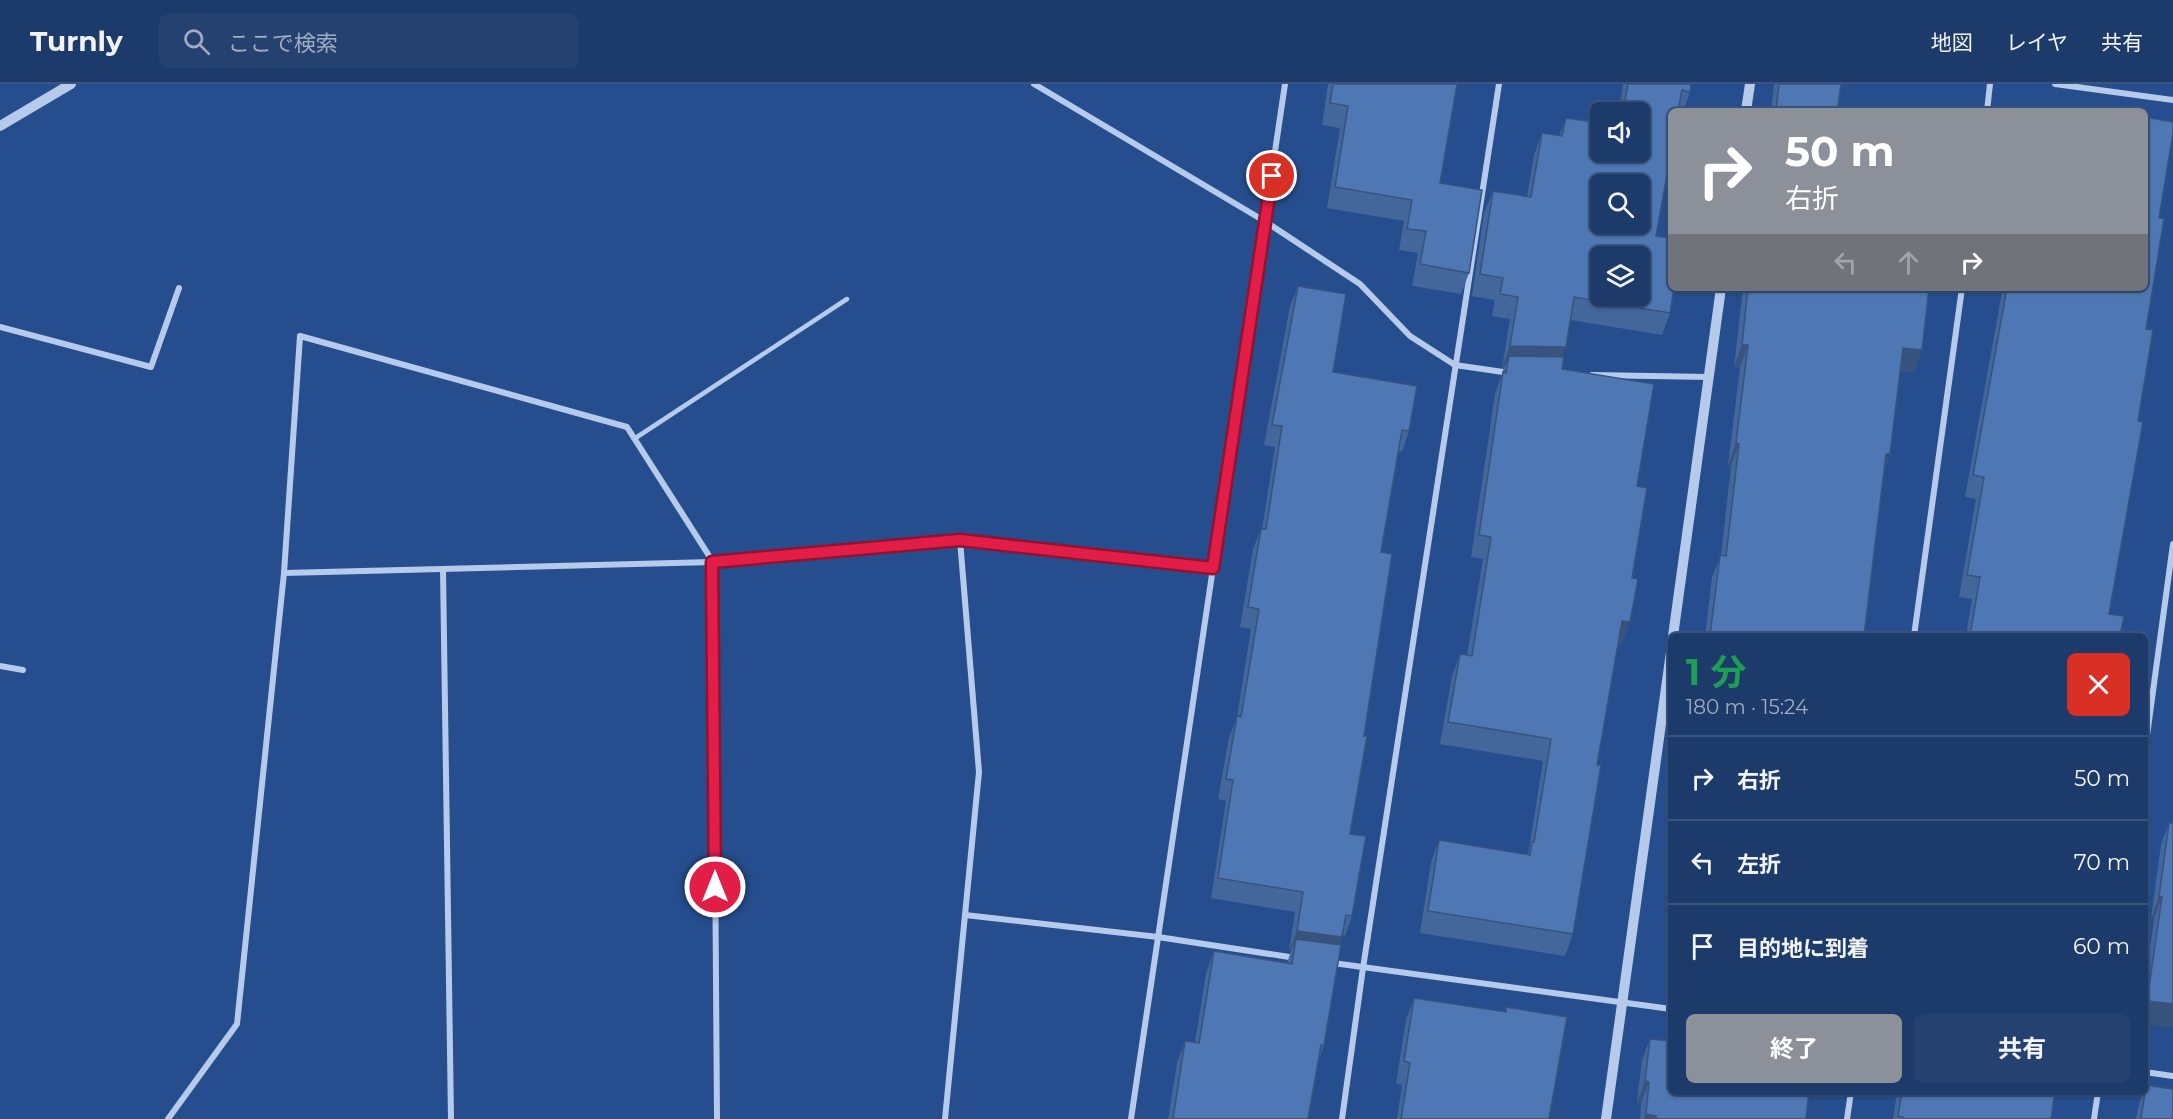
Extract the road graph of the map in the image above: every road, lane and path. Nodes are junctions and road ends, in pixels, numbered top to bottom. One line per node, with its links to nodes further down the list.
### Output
1 (71, 84): 11 (street)
2 (1034, 84): 12 (street)
3 (1285, 84): 12 (street)
4 (1499, 84): 18 (street)
5 (1750, 84): 9 (street)
6 (1990, 84): 10 (street)
7 (2055, 84): 8 (street)
8 (2173, 100)
9 (1746, 108)
10 (1987, 108)
11 (0, 126)
12 (1266, 222): 18 (street); 26 (street)
13 (179, 288): 17 (street)
14 (1721, 291): 21 (street)
15 (1962, 291): 30 (street)
16 (847, 299): 22 (lane)
17 (0, 327)
18 (1455, 364): 19 (street); 39 (street)
19 (1514, 374)
20 (1582, 375): 21 (street)
21 (1709, 377): 29 (street)
22 (634, 439): 25 (street); 28 (street)
23 (960, 540): 25 (street); 26 (street); 35 (street)
24 (2173, 544): 34 (street)
25 (712, 562): 27 (street); 48 (street)
26 (1213, 568): 36 (street)
27 (443, 569): 28 (street); 47 (street)
28 (284, 573): 46 (street)
29 (1673, 633)
30 (1914, 633)
31 (0, 666): 32 (street)
32 (23, 670)
33 (1668, 673): 40 (street)
34 (2148, 728)
35 (965, 915): 36 (street); 49 (street)
36 (1158, 937): 37 (street); 50 (street)
37 (1306, 959)
38 (1329, 963): 39 (street)
39 (1363, 968): 40 (street); 51 (street)
40 (1622, 1002): 41 (street); 52 (street)
41 (1668, 1009)
42 (2148, 1072): 43 (street)
43 (2173, 1076)
44 (1851, 1095): 53 (street)
45 (2098, 1095): 54 (street)
46 (168, 1119)
47 (451, 1119)
48 (717, 1119)
49 (945, 1119)
50 (1131, 1119)
51 (1342, 1119)
52 (1606, 1119)
53 (1847, 1119)
54 (2094, 1119)

